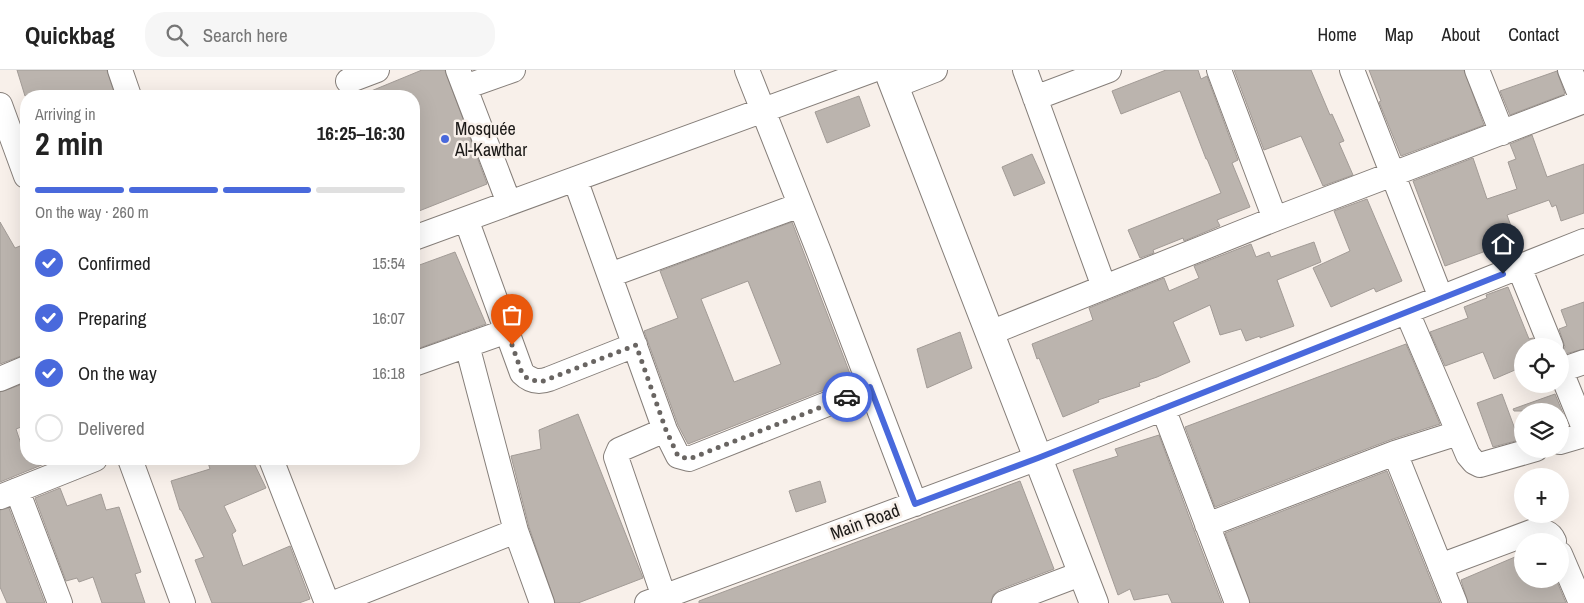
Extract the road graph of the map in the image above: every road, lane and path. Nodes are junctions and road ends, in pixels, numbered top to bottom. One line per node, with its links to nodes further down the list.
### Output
1 (120, 70): 15 (street)
2 (377, 70): 14 (street)
3 (513, 70): 13 (street)
4 (747, 70): 19 (street)
5 (934, 70): 12 (street)
6 (1025, 70): 16 (street)
7 (1109, 70): 16 (street)
8 (1219, 70): 27 (street)
9 (1352, 70): 22 (street)
10 (1477, 70): 20 (street)
11 (1570, 70): 17 (street)
12 (885, 75): 19 (street); 36 (street)
13 (462, 79): 24 (street)
14 (349, 82)
15 (127, 90)
16 (1035, 98): 32 (street)
17 (1583, 102): 20 (street)
18 (0, 105): 21 (street)
19 (762, 111): 23 (street); 25 (street)
20 (1502, 133): 22 (street)
21 (20, 160)
22 (1393, 174): 27 (street); 33 (street)
23 (575, 179): 24 (street); 31 (street)
24 (509, 203): 26 (street)
25 (800, 205): 31 (street); 45 (street)
26 (466, 219): 28 (street); 35 (street)
27 (1276, 219): 32 (street)
28 (420, 236)
29 (1584, 242): 30 (street, Main Road)
30 (1519, 267): 33 (street, Main Road); 37 (street)
31 (610, 275): 39 (street)
32 (1104, 287): 36 (street)
33 (1441, 298): 34 (street, Main Road)
34 (1407, 312): 47 (street, Main Road); 50 (street)
35 (507, 331): 38 (street); 39 (street)
36 (990, 333): 55 (street)
37 (1548, 338)
38 (467, 345): 40 (street); 62 (street)
39 (636, 345): 49 (street)
40 (420, 362)
41 (1584, 362): 42 (street)
42 (1569, 367)
43 (20, 371): 44 (street)
44 (0, 379)
45 (870, 387): 49 (street); 60 (street)
46 (1569, 392): 48 (street)
47 (1163, 408): 55 (street, Main Road); 61 (street)
48 (1584, 428)
49 (666, 430): 69 (street)
50 (1458, 433): 53 (street); 54 (street)
51 (1584, 435): 52 (street)
52 (1569, 439)
53 (1395, 453): 61 (street); 66 (street)
54 (1514, 455)
55 (1038, 458): 60 (street, Main Road); 67 (street)
56 (80, 465): 59 (street)
57 (132, 465): 71 (street)
58 (273, 465): 72 (street)
59 (8, 493): 70 (street)
60 (915, 504): 69 (street, Main Road)
61 (1207, 525): 77 (street)
62 (516, 532): 73 (street); 74 (street)
63 (1526, 533): 64 (street)
64 (1547, 533)
65 (1514, 538): 66 (street)
66 (1440, 566): 78 (street)
67 (1083, 573): 75 (street); 76 (street)
68 (1577, 573): 79 (street)
69 (656, 600)
70 (60, 603)
71 (184, 603)
72 (327, 603)
73 (334, 603)
74 (542, 603)
75 (1004, 603)
76 (1094, 603)
77 (1238, 603)
78 (1455, 603)
79 (1581, 603)

